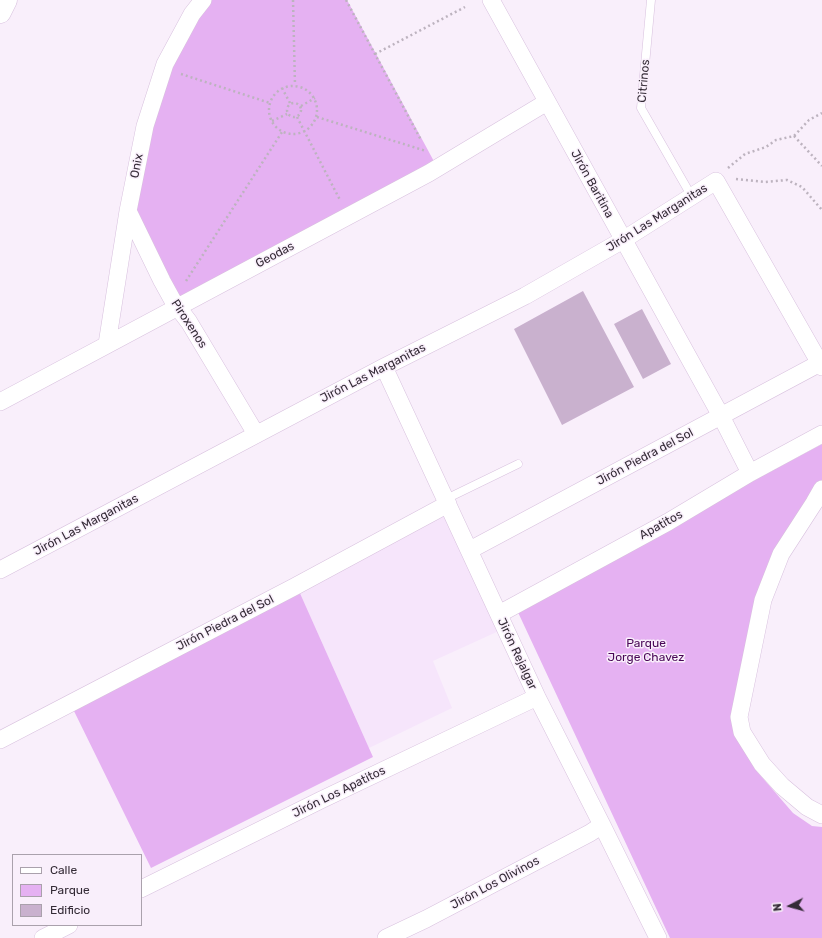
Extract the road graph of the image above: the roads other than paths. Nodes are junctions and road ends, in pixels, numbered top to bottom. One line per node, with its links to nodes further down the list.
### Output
1 (6, 0): 5 (street)
2 (203, 0): 8 (street, Onix)
3 (491, 0): 6 (street, Jirón Baritina)
4 (651, 0): 7 (lane, Citrinos)
5 (0, 12)
6 (547, 102): 9 (street, Jirón Baritina); 10 (street, Geodas)
7 (692, 197): 9 (street, Jirón Las Marganitas); 12 (street, Jirón Las Marganitas)
8 (128, 211): 10 (street, Piroxenos); 11 (street, Onix)
9 (623, 240): 13 (street, Jirón Las Marganitas); 15 (street, Jirón Baritina)
10 (177, 307): 11 (street, Geodas); 16 (street, Piroxenos)
11 (107, 344): 14 (street, Geodas)
12 (821, 365): 15 (street, Jirón Piedra del Sol)
13 (384, 366): 16 (street, Jirón Las Marganitas); 21 (street, Jirón Rejalgar)
14 (0, 402)
15 (721, 416): 19 (street, Jirón Baritina); 22 (street, Jirón Piedra del Sol)
16 (256, 434): 23 (street, Jirón Las Marganitas)
17 (822, 434): 19 (street, Apatitos)
18 (518, 464): 21 (lane)
19 (750, 473): 26 (street, Apatitos)
20 (822, 489): 29 (street)
21 (447, 502): 22 (street, Jirón Rejalgar); 28 (street, Jirón Piedra del Sol)
22 (470, 550): 26 (street, Jirón Rejalgar)
23 (24, 558): 24 (street, Jirón Las Marganitas); 25 (street, Jirón Las Marganitas)
24 (0, 560)
25 (0, 570)
26 (499, 614): 27 (street, Jirón Rejalgar)
27 (537, 697): 30 (street, Jirón Rejalgar); 31 (street, Jirón Los Apatitos)
28 (0, 740)
29 (822, 815)
30 (602, 825): 34 (street, Jirón Los Olivinos); 35 (street, Jirón Rejalgar)
31 (142, 889)
32 (67, 926): 33 (street)
33 (43, 938)
34 (386, 938)
35 (658, 938)

